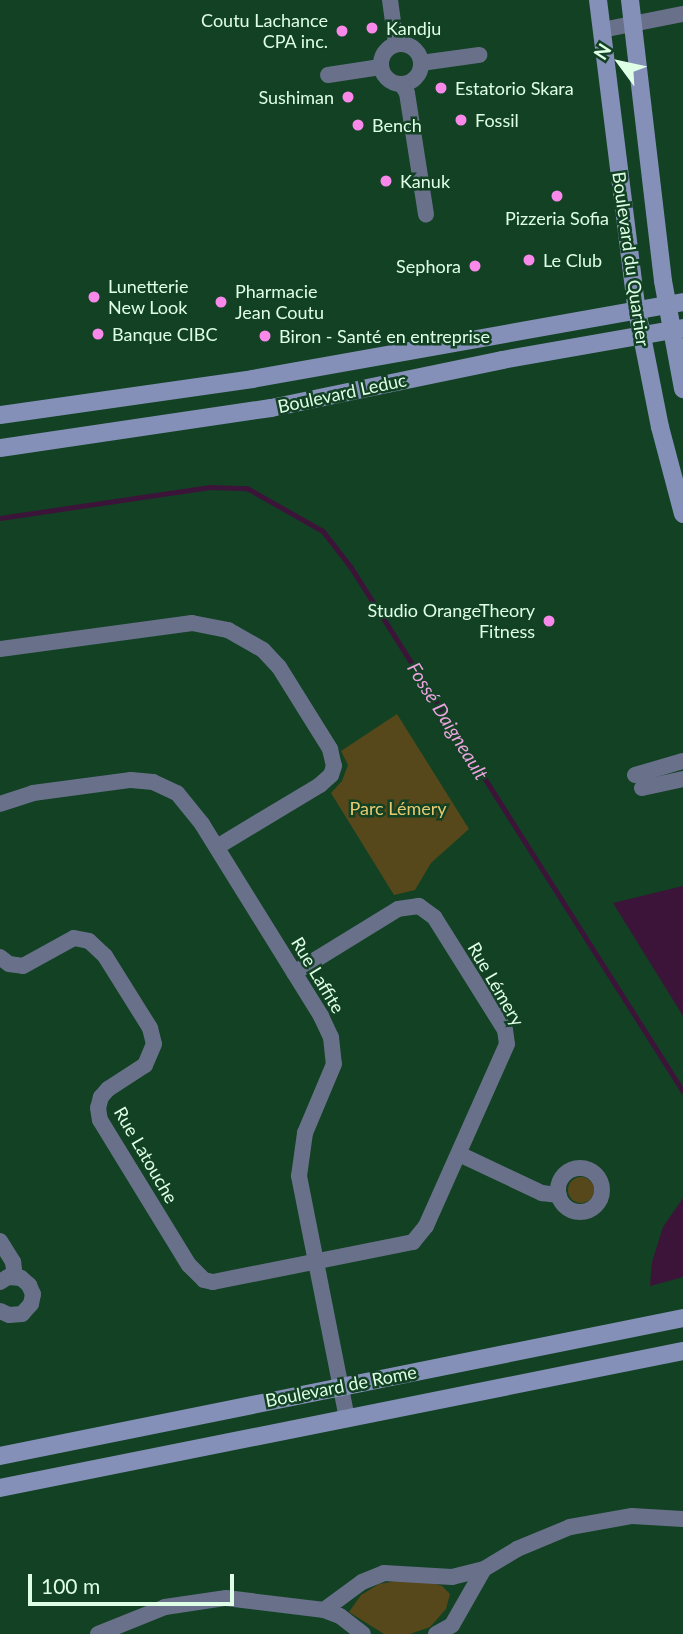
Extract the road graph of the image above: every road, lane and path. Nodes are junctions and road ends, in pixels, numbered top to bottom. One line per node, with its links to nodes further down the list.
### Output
1 (390, 0): 7 (street)
2 (598, 0): 6 (main road, Boulevard du Quartier)
3 (630, 0): 5 (main road, Boulevard du Quartier)
4 (683, 14): 5 (street)
5 (633, 25): 6 (street); 14 (main road, Boulevard du Quartier)
6 (602, 30): 15 (main road, Boulevard du Quartier)
7 (396, 44): 9 (street); 10 (street)
8 (479, 55): 9 (street)
9 (421, 63): 12 (street)
10 (380, 67): 11 (street); 12 (street)
11 (328, 75)
12 (402, 85): 13 (street)
13 (426, 215)
14 (675, 304): 15 (main road, Boulevard Leduc); 16 (main road, Boulevard du Quartier)
15 (636, 311): 17 (main road, Boulevard du Quartier); 19 (main road, Boulevard Leduc)
16 (677, 329): 17 (main road, Boulevard Leduc); 18 (main road, Boulevard du Quartier)
17 (641, 336): 20 (main road, Boulevard Leduc); 21 (main road, Boulevard du Quartier)
18 (683, 388)
19 (0, 415)
20 (0, 448)
21 (683, 514)
22 (0, 649): 26 (street)
23 (683, 761): 24 (street)
24 (683, 779)
25 (0, 804): 26 (street, Rue Laffite)
26 (217, 847): 28 (street, Rue Laffite)
27 (0, 957): 32 (street, Rue Latouche)
28 (294, 973): 29 (street, Rue Lémery); 32 (street, Rue Laffite)
29 (459, 1154): 30 (street); 32 (street, Rue Lémery)
30 (559, 1195)
31 (0, 1241): 33 (street)
32 (316, 1263): 37 (street, Rue Laffite)
33 (7, 1279): 34 (street)
34 (0, 1311)
35 (683, 1318): 37 (main road, Boulevard de Rome)
36 (683, 1351): 38 (main road, Boulevard de Rome)
37 (341, 1387): 38 (street, Rue Laffite); 39 (main road, Boulevard de Rome)
38 (347, 1419): 40 (main road, Boulevard de Rome)
39 (0, 1455)
40 (0, 1488)
41 (683, 1519): 42 (street)
42 (484, 1569): 43 (street); 46 (street)
43 (324, 1610): 44 (street); 45 (street)
44 (98, 1634)
45 (363, 1634)
46 (436, 1634)

